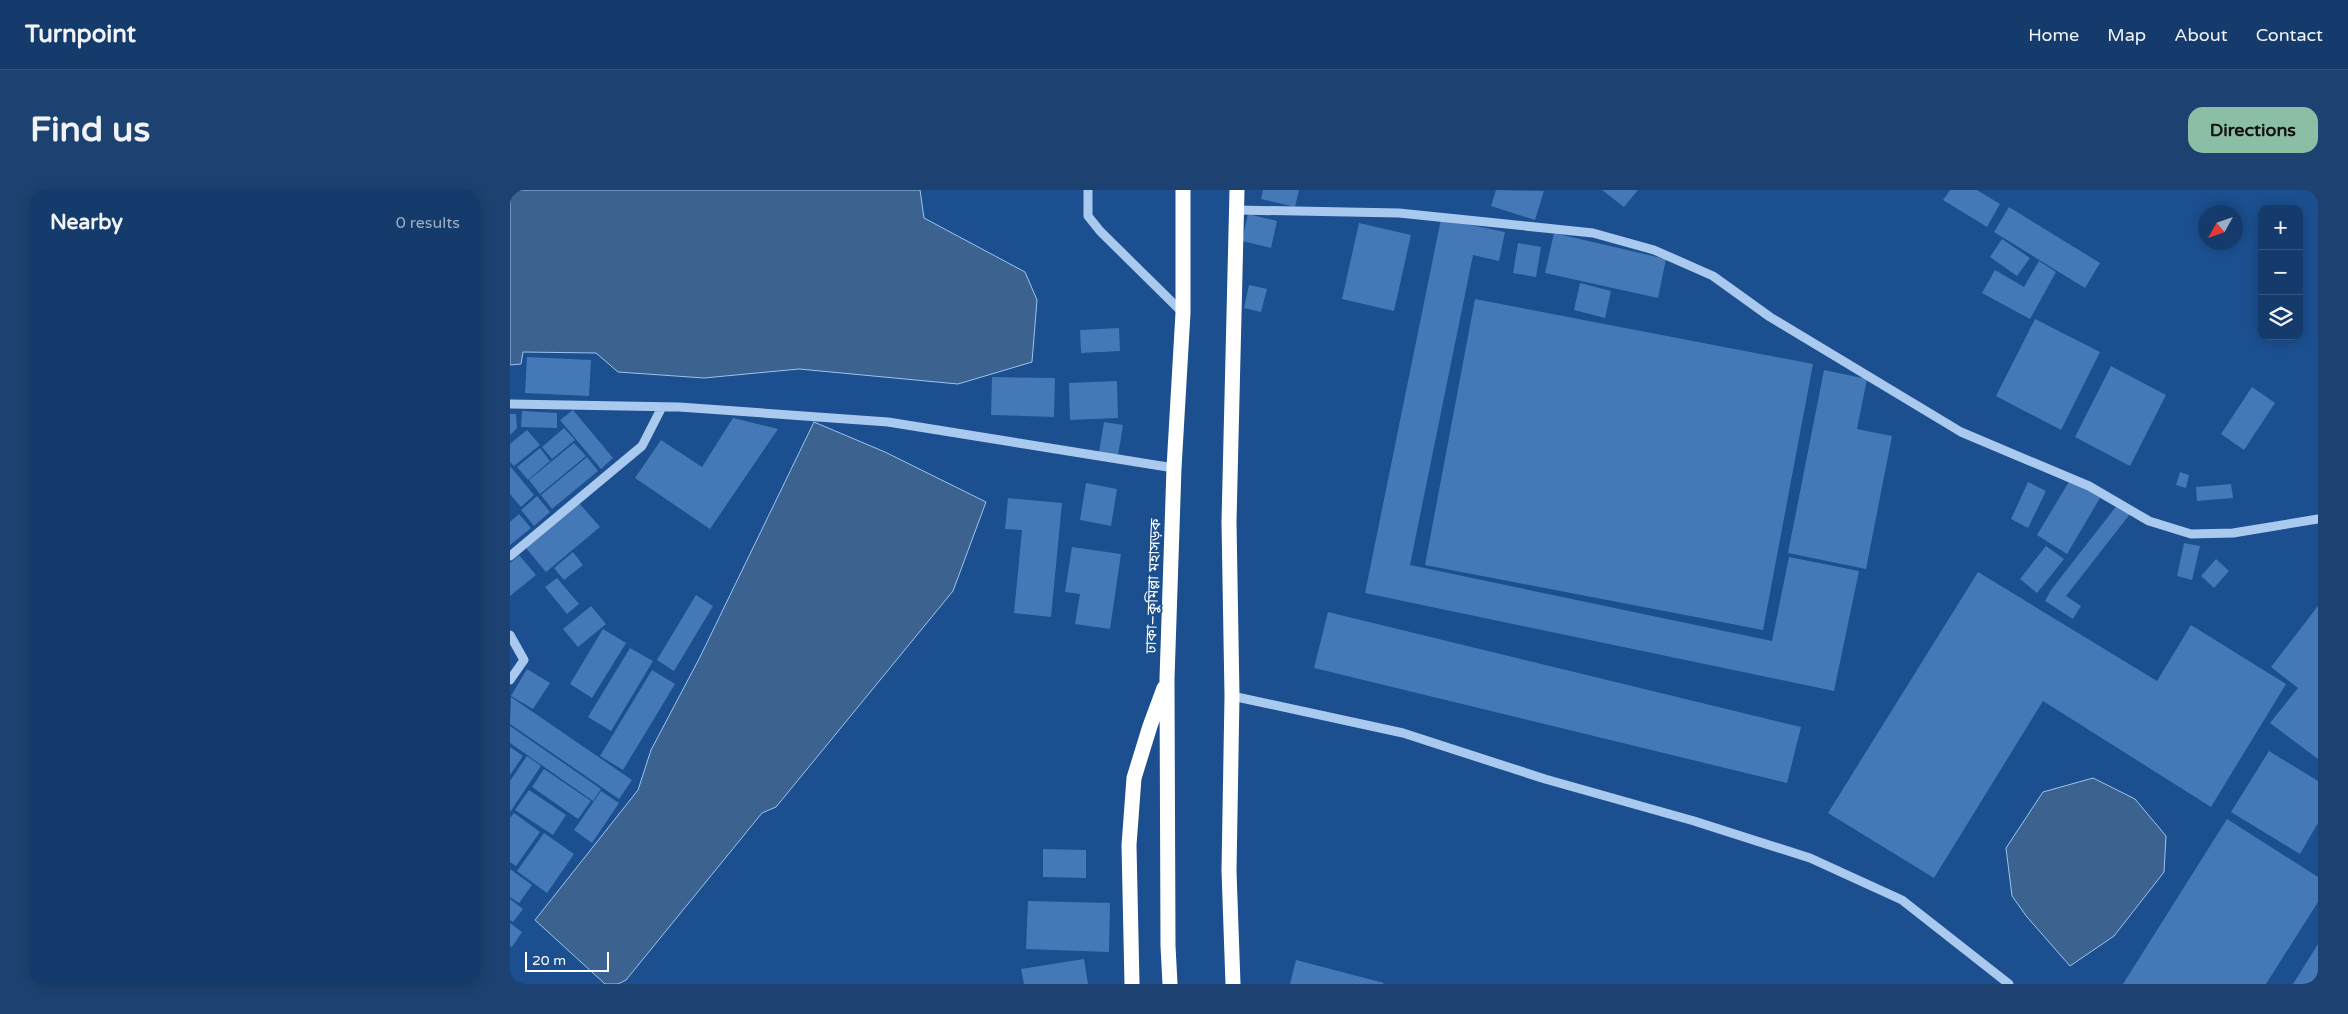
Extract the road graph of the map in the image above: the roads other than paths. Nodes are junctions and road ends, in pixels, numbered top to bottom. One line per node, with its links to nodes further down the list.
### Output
1 (1088, 190): 5 (street)
2 (1183, 190): 5 (highway, ঢাকা–কুমিল্লা মহাসড়ক)
3 (1237, 190): 4 (highway)
4 (1238, 210): 9 (street); 14 (highway)
5 (1183, 313): 8 (highway, ঢাকা–কুমিল্লা মহাসড়ক)
6 (510, 404): 7 (street)
7 (662, 407): 8 (street); 10 (street)
8 (1174, 468): 12 (highway, ঢাকা–কুমিল্লা মহাসড়ক)
9 (2318, 519)
10 (510, 556)
11 (510, 635): 13 (street)
12 (1167, 679): 15 (highway); 16 (highway, ঢাকা–কুমিল্লা মহাসড়ক)
13 (510, 680)
14 (1232, 696): 17 (highway); 18 (street)
15 (1132, 984)
16 (1170, 984)
17 (1233, 984)
18 (2009, 984)

